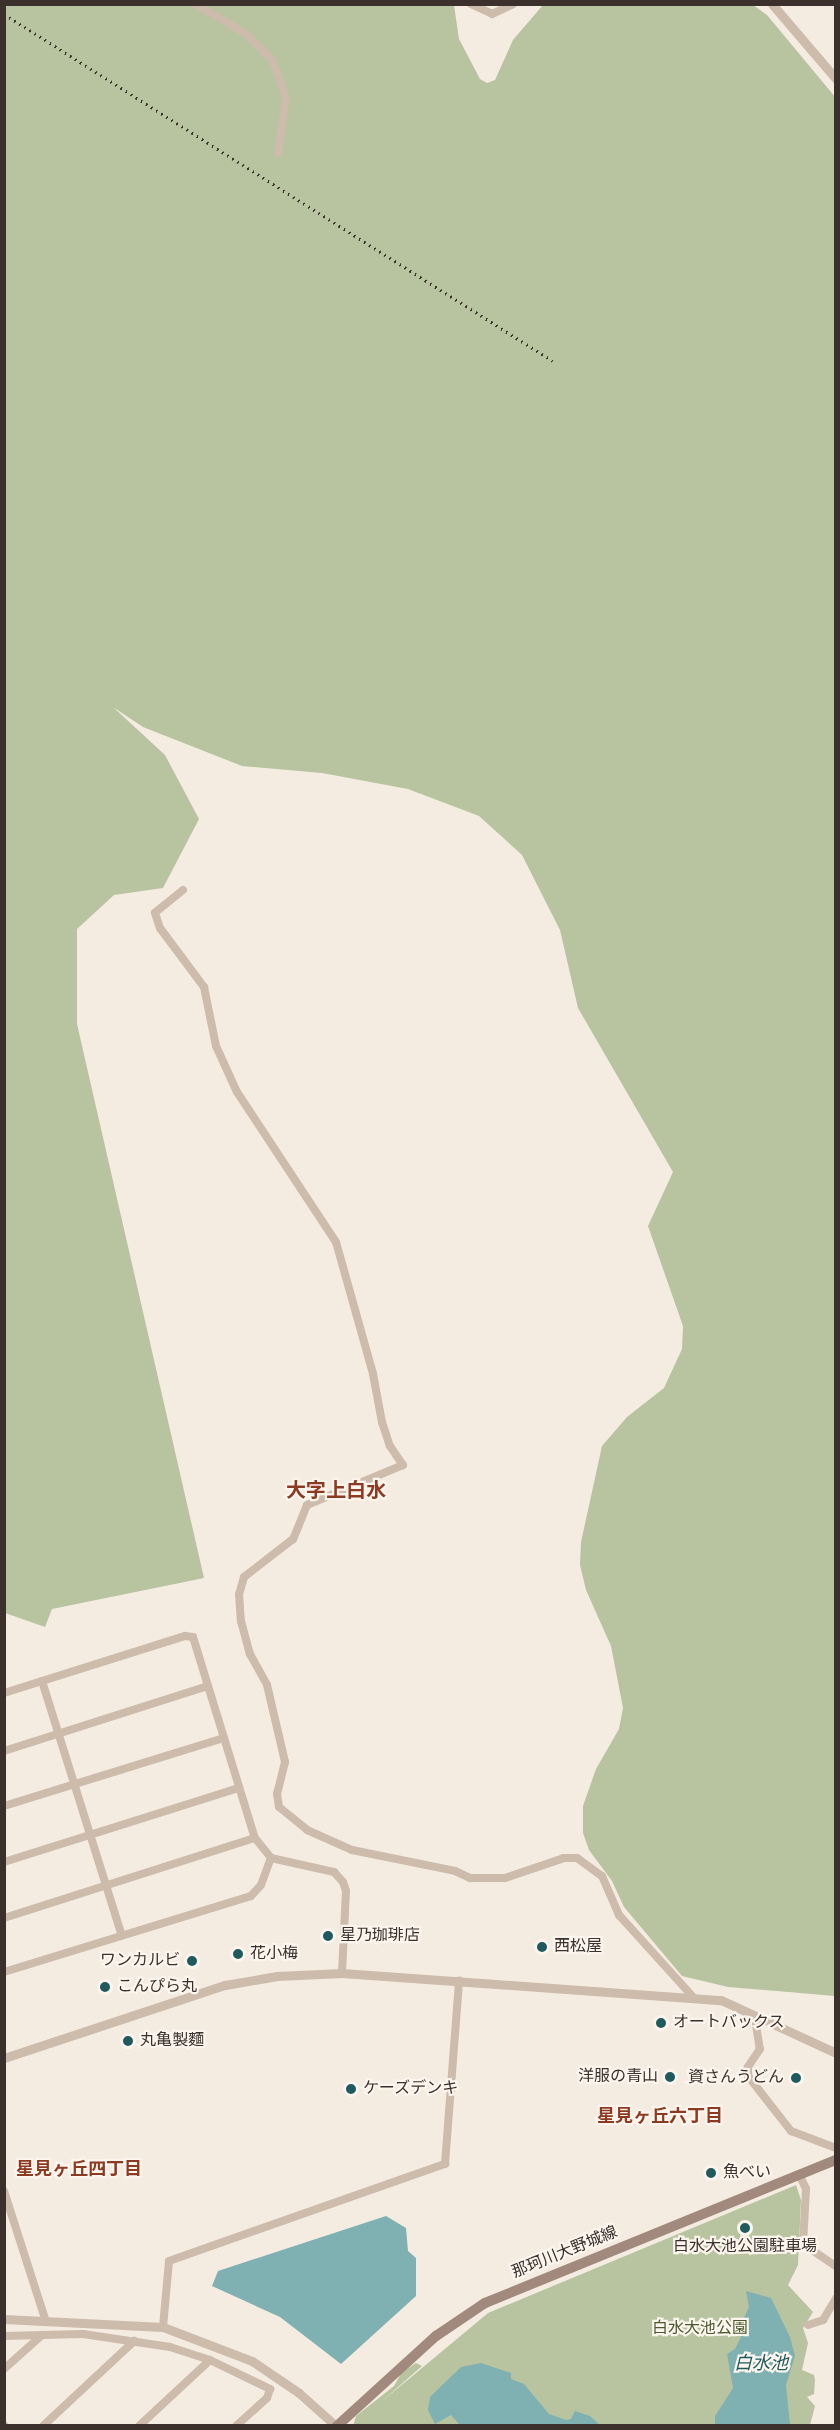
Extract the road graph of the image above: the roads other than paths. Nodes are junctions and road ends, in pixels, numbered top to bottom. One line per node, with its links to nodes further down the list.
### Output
1 (196, 4): 6 (street)
2 (471, 4): 3 (street)
3 (513, 4)
4 (772, 4): 5 (street)
5 (836, 79)
6 (278, 153)
7 (183, 890): 27 (street)
8 (42, 1681): 9 (street); 10 (street); 11 (street)
9 (208, 1686): 11 (street); 12 (street)
10 (4, 1693)
11 (59, 1734): 13 (street); 14 (street)
12 (224, 1738): 14 (street); 15 (street)
13 (4, 1751)
14 (75, 1784): 16 (street); 17 (street)
15 (239, 1788): 17 (street); 18 (street)
16 (4, 1806)
17 (90, 1835): 20 (street); 21 (street)
18 (255, 1838): 19 (street); 21 (street)
19 (271, 1858): 23 (street); 25 (street)
20 (4, 1862)
21 (106, 1886): 22 (street); 23 (street)
22 (4, 1918)
23 (122, 1936): 24 (street)
24 (4, 1972)
25 (342, 1973): 26 (street); 30 (street)
26 (459, 1981): 27 (street); 40 (street)
27 (693, 1998): 28 (street)
28 (759, 2016): 29 (street); 31 (street)
29 (836, 2053)
30 (4, 2058)
31 (836, 2148)
32 (836, 2160): 33 (main road, 那珂川大野城線)
33 (800, 2176): 35 (street); 49 (main road, 那珂川大野城線)
34 (4, 2191): 38 (street)
35 (836, 2266)
36 (836, 2298): 39 (street)
37 (4, 2319): 38 (street)
38 (45, 2319): 40 (street)
39 (808, 2325)
40 (163, 2327): 49 (street)
41 (42, 2335): 42 (street); 43 (street); 45 (street)
42 (4, 2336)
43 (134, 2341): 44 (street); 46 (street)
44 (210, 2360): 47 (street); 48 (street)
45 (4, 2369)
46 (42, 2426)
47 (139, 2426)
48 (236, 2426)
49 (337, 2426)

